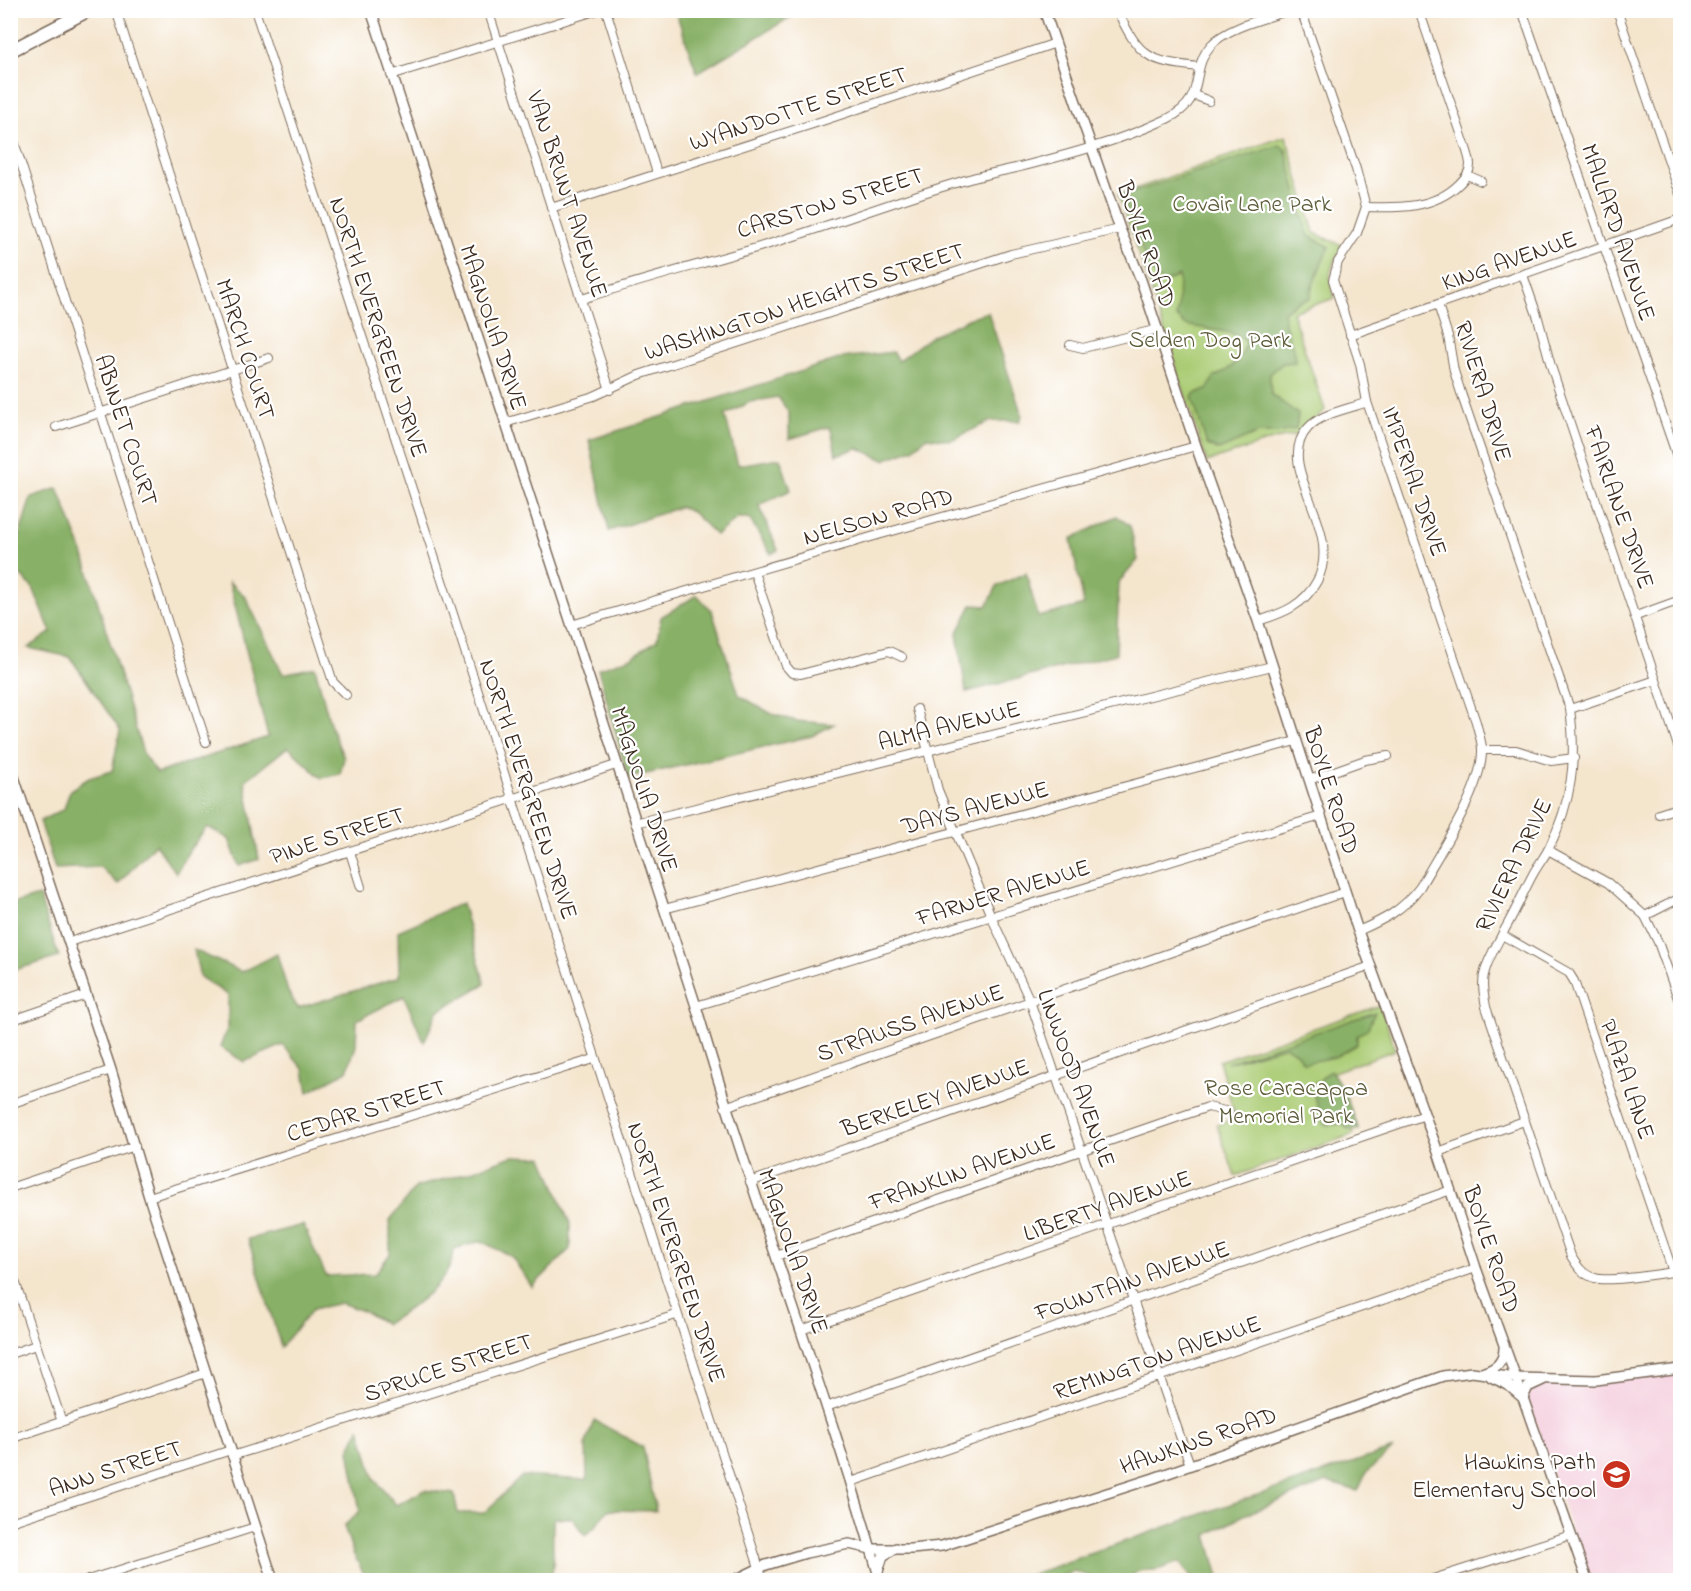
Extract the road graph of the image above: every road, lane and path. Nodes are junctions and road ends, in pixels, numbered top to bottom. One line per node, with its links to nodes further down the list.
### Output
1 (89, 10): 17 (main road)
2 (116, 10): 40 (street, MARCH COURT)
3 (255, 10): 69 (street, NORTH EVERGREEN DRIVE)
4 (371, 10): 19 (street, MAGNOLIA DRIVE)
5 (488, 10): 15 (street, VAN BRUNT AVENUE)
6 (598, 10): 15 (street)
7 (606, 10): 24 (street)
8 (1044, 10): 16 (street, BOYLE ROAD)
9 (1117, 10): 18 (street)
10 (1290, 10): 18 (street)
11 (1301, 10): 28 (street)
12 (1419, 10): 25 (street)
13 (1522, 10): 32 (street, MALLARD AVENUE)
14 (1617, 10): 27 (street)
15 (498, 42): 19 (street); 29 (street, VAN BRUNT AVENUE)
16 (1056, 43): 23 (street, BOYLE ROAD); 24 (street, WYANDOTTE STREET)
17 (10, 51)
18 (1199, 67): 20 (street)
19 (391, 75): 44 (street, MAGNOLIA DRIVE)
20 (1194, 95): 21 (street); 23 (street, CARSTON STREET)
21 (1209, 102)
22 (10, 129): 43 (street, ABINET COURT)
23 (1091, 147): 31 (street, BOYLE ROAD); 34 (street, CARSTON STREET)
24 (657, 173): 29 (street, WYANDOTTE STREET)
25 (1467, 175): 26 (street); 28 (street)
26 (1481, 181)
27 (1680, 194)
28 (1366, 207): 37 (street, IMPERIAL DRIVE)
29 (551, 208): 34 (street, VAN BRUNT AVENUE)
30 (1680, 219): 32 (street, KING AVENUE)
31 (1120, 229): 36 (street, BOYLE ROAD); 41 (street, WASHINGTON HEIGHTS STREET)
32 (1604, 247): 33 (street, KING AVENUE); 47 (street, MALLARD AVENUE)
33 (1523, 275): 35 (street, KING AVENUE); 50 (street, FAIRLANE DRIVE)
34 (582, 299): 41 (street, VAN BRUNT AVENUE)
35 (1438, 305): 37 (street, KING AVENUE); 58 (street, RIVIERA DRIVE)
36 (1158, 329): 38 (street); 46 (street, BOYLE ROAD)
37 (1350, 335): 42 (street, IMPERIAL DRIVE)
38 (1070, 345)
39 (269, 358): 40 (street)
40 (232, 369): 43 (street); 56 (street, MARCH COURT)
41 (610, 390): 44 (street, WASHINGTON HEIGHTS STREET)
42 (1367, 402): 51 (street); 62 (street, IMPERIAL DRIVE)
43 (101, 414): 45 (street); 60 (street, ABINET COURT)
44 (505, 423): 52 (street, MAGNOLIA DRIVE)
45 (56, 427)
46 (1196, 446): 48 (street, NELSON ROAD); 51 (street, BOYLE ROAD)
47 (1680, 465)
48 (754, 572): 52 (street, NELSON ROAD); 53 (street)
49 (1680, 600): 50 (street)
50 (1636, 616): 55 (street, FAIRLANE DRIVE)
51 (1258, 621): 54 (street, BOYLE ROAD)
52 (571, 625): 67 (street, MAGNOLIA DRIVE)
53 (903, 657)
54 (1272, 666): 59 (street, BOYLE ROAD); 61 (street, ALMA AVENUE)
55 (1656, 680): 58 (street); 63 (street, FAIRLANE DRIVE)
56 (346, 695)
57 (917, 709): 61 (street, LINWOOD AVENUE)
58 (1570, 709): 65 (street, RIVIERA DRIVE)
59 (1296, 741): 68 (street, BOYLE ROAD); 74 (street, DAYS AVENUE)
60 (206, 742)
61 (929, 750): 73 (street, ALMA AVENUE); 74 (street, LINWOOD AVENUE)
62 (1482, 750): 65 (street); 83 (street, IMPERIAL DRIVE)
63 (1680, 752)
64 (1388, 756): 68 (street)
65 (1574, 758): 75 (street, RIVIERA DRIVE)
66 (10, 765): 85 (street)
67 (616, 765): 69 (street, PINE STREET); 73 (street, MAGNOLIA DRIVE)
68 (1309, 780): 72 (street, BOYLE ROAD)
69 (512, 800): 76 (street, PINE STREET); 92 (street, NORTH EVERGREEN DRIVE)
70 (1680, 807): 71 (street)
71 (1659, 814)
72 (1321, 816): 78 (street, BOYLE ROAD); 81 (street, FARNER AVENUE)
73 (635, 822): 80 (street, MAGNOLIA DRIVE)
74 (956, 833): 80 (street, DAYS AVENUE); 81 (street, LINWOOD AVENUE)
75 (1548, 850): 82 (street); 84 (street, RIVIERA DRIVE)
76 (350, 852): 77 (street); 85 (street, PINE STREET)
77 (361, 887)
78 (1345, 892): 83 (street, BOYLE ROAD); 88 (street, STRAUSS AVENUE)
79 (1680, 898): 82 (street)
80 (664, 909): 90 (street, MAGNOLIA DRIVE)
81 (991, 916): 88 (street, LINWOOD AVENUE); 90 (street, FARNER AVENUE)
82 (1645, 916): 89 (street)
83 (1358, 931): 86 (street, BOYLE ROAD)
84 (1502, 935): 99 (street, RIVIERA DRIVE); 110 (street, PLAZA LANE)
85 (69, 942): 87 (street)
86 (1371, 966): 94 (street, BERKELEY AVENUE); 98 (street, BOYLE ROAD)
87 (86, 995): 91 (street); 93 (street)
88 (1030, 1001): 94 (street, LINWOOD AVENUE); 96 (street, STRAUSS AVENUE)
89 (1680, 1004)
90 (696, 1006): 96 (street, MAGNOLIA DRIVE)
91 (10, 1020)
92 (594, 1059): 106 (street, CEDAR STREET); 113 (street, NORTH EVERGREEN DRIVE)
93 (111, 1070): 95 (street); 100 (street)
94 (1056, 1076): 101 (street, LINWOOD AVENUE); 103 (street, BERKELEY AVENUE)
95 (10, 1104)
96 (725, 1107): 103 (street, MAGNOLIA DRIVE)
97 (1229, 1112): 101 (street, FRANKLIN AVENUE)
98 (1425, 1115): 102 (street, BOYLE ROAD); 107 (street, LIBERTY AVENUE)
99 (1524, 1121): 102 (street); 110 (street, RIVIERA DRIVE)
100 (135, 1146): 104 (street); 106 (street)
101 (1082, 1151): 107 (street, LINWOOD AVENUE); 108 (street, FRANKLIN AVENUE)
102 (1438, 1152): 105 (street, BOYLE ROAD)
103 (750, 1182): 108 (street, MAGNOLIA DRIVE)
104 (10, 1188)
105 (1451, 1190): 109 (street, BOYLE ROAD); 112 (street, FOUNTAIN AVENUE)
106 (149, 1197): 119 (street)
107 (1108, 1225): 112 (street, LINWOOD AVENUE); 114 (street, LIBERTY AVENUE)
108 (776, 1256): 114 (street, MAGNOLIA DRIVE)
109 (1476, 1268): 116 (street, BOYLE ROAD); 121 (street, REMINGTON AVENUE)
110 (1677, 1272)
111 (13, 1280): 115 (street)
112 (1134, 1300): 121 (street, LINWOOD AVENUE); 125 (street, FOUNTAIN AVENUE)
113 (676, 1315): 128 (street, SPRUCE STREET); 136 (street, NORTH EVERGREEN DRIVE)
114 (801, 1330): 125 (street, MAGNOLIA DRIVE)
115 (36, 1345): 117 (street); 126 (street)
116 (1504, 1346): 120 (street); 122 (street, BOYLE ROAD)
117 (10, 1354)
118 (1680, 1369): 123 (street, HAWKINS ROAD)
119 (206, 1373): 126 (street); 128 (street)
120 (1481, 1373): 122 (street, HAWKINS ROAD); 124 (street); 129 (street, HAWKINS ROAD)
121 (1160, 1377): 129 (street, LINWOOD AVENUE); 130 (street, REMINGTON AVENUE)
122 (1516, 1378): 123 (street, HAWKINS ROAD); 124 (street, BOYLE ROAD)
123 (1547, 1379): 124 (street)
124 (1523, 1398): 133 (street, BOYLE ROAD)
125 (826, 1407): 130 (street, MAGNOLIA DRIVE)
126 (62, 1422): 127 (street)
127 (10, 1439)
128 (232, 1453): 131 (street, ANN STREET); 132 (street)
129 (1190, 1465): 135 (street, HAWKINS ROAD)
130 (851, 1482): 134 (street, MAGNOLIA DRIVE)
131 (10, 1522)
132 (255, 1527): 138 (street); 139 (street)
133 (1571, 1535): 142 (street); 143 (street, BOYLE ROAD)
134 (871, 1548): 135 (street, HAWKINS ROAD); 136 (street, HAWKINS ROAD); 137 (street, MAGNOLIA DRIVE)
135 (896, 1548): 137 (street)
136 (759, 1568): 140 (street, HAWKINS ROAD); 141 (street, NORTH EVERGREEN DRIVE)
137 (879, 1577)
138 (88, 1581)
139 (273, 1581)
140 (735, 1581)
141 (763, 1581)
142 (1430, 1581)
143 (1587, 1581)

